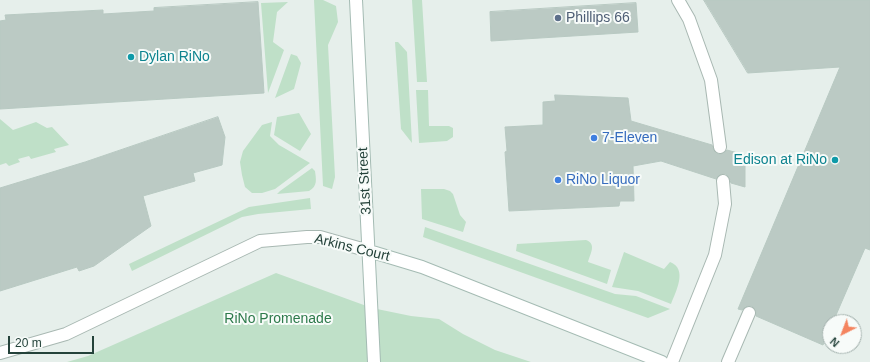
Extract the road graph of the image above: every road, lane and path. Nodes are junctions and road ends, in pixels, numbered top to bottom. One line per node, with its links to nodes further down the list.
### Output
1 (356, 0): 5 (street, 31st Street)
2 (678, 0): 3 (street)
3 (720, 147)
4 (723, 181): 10 (street)
5 (369, 251): 7 (street, Arkins Court); 8 (street, 31st Street); 9 (street, Arkins Court)
6 (749, 313): 11 (street)
7 (0, 353)
8 (374, 362)
9 (662, 362)
10 (672, 362)
11 (728, 362)

